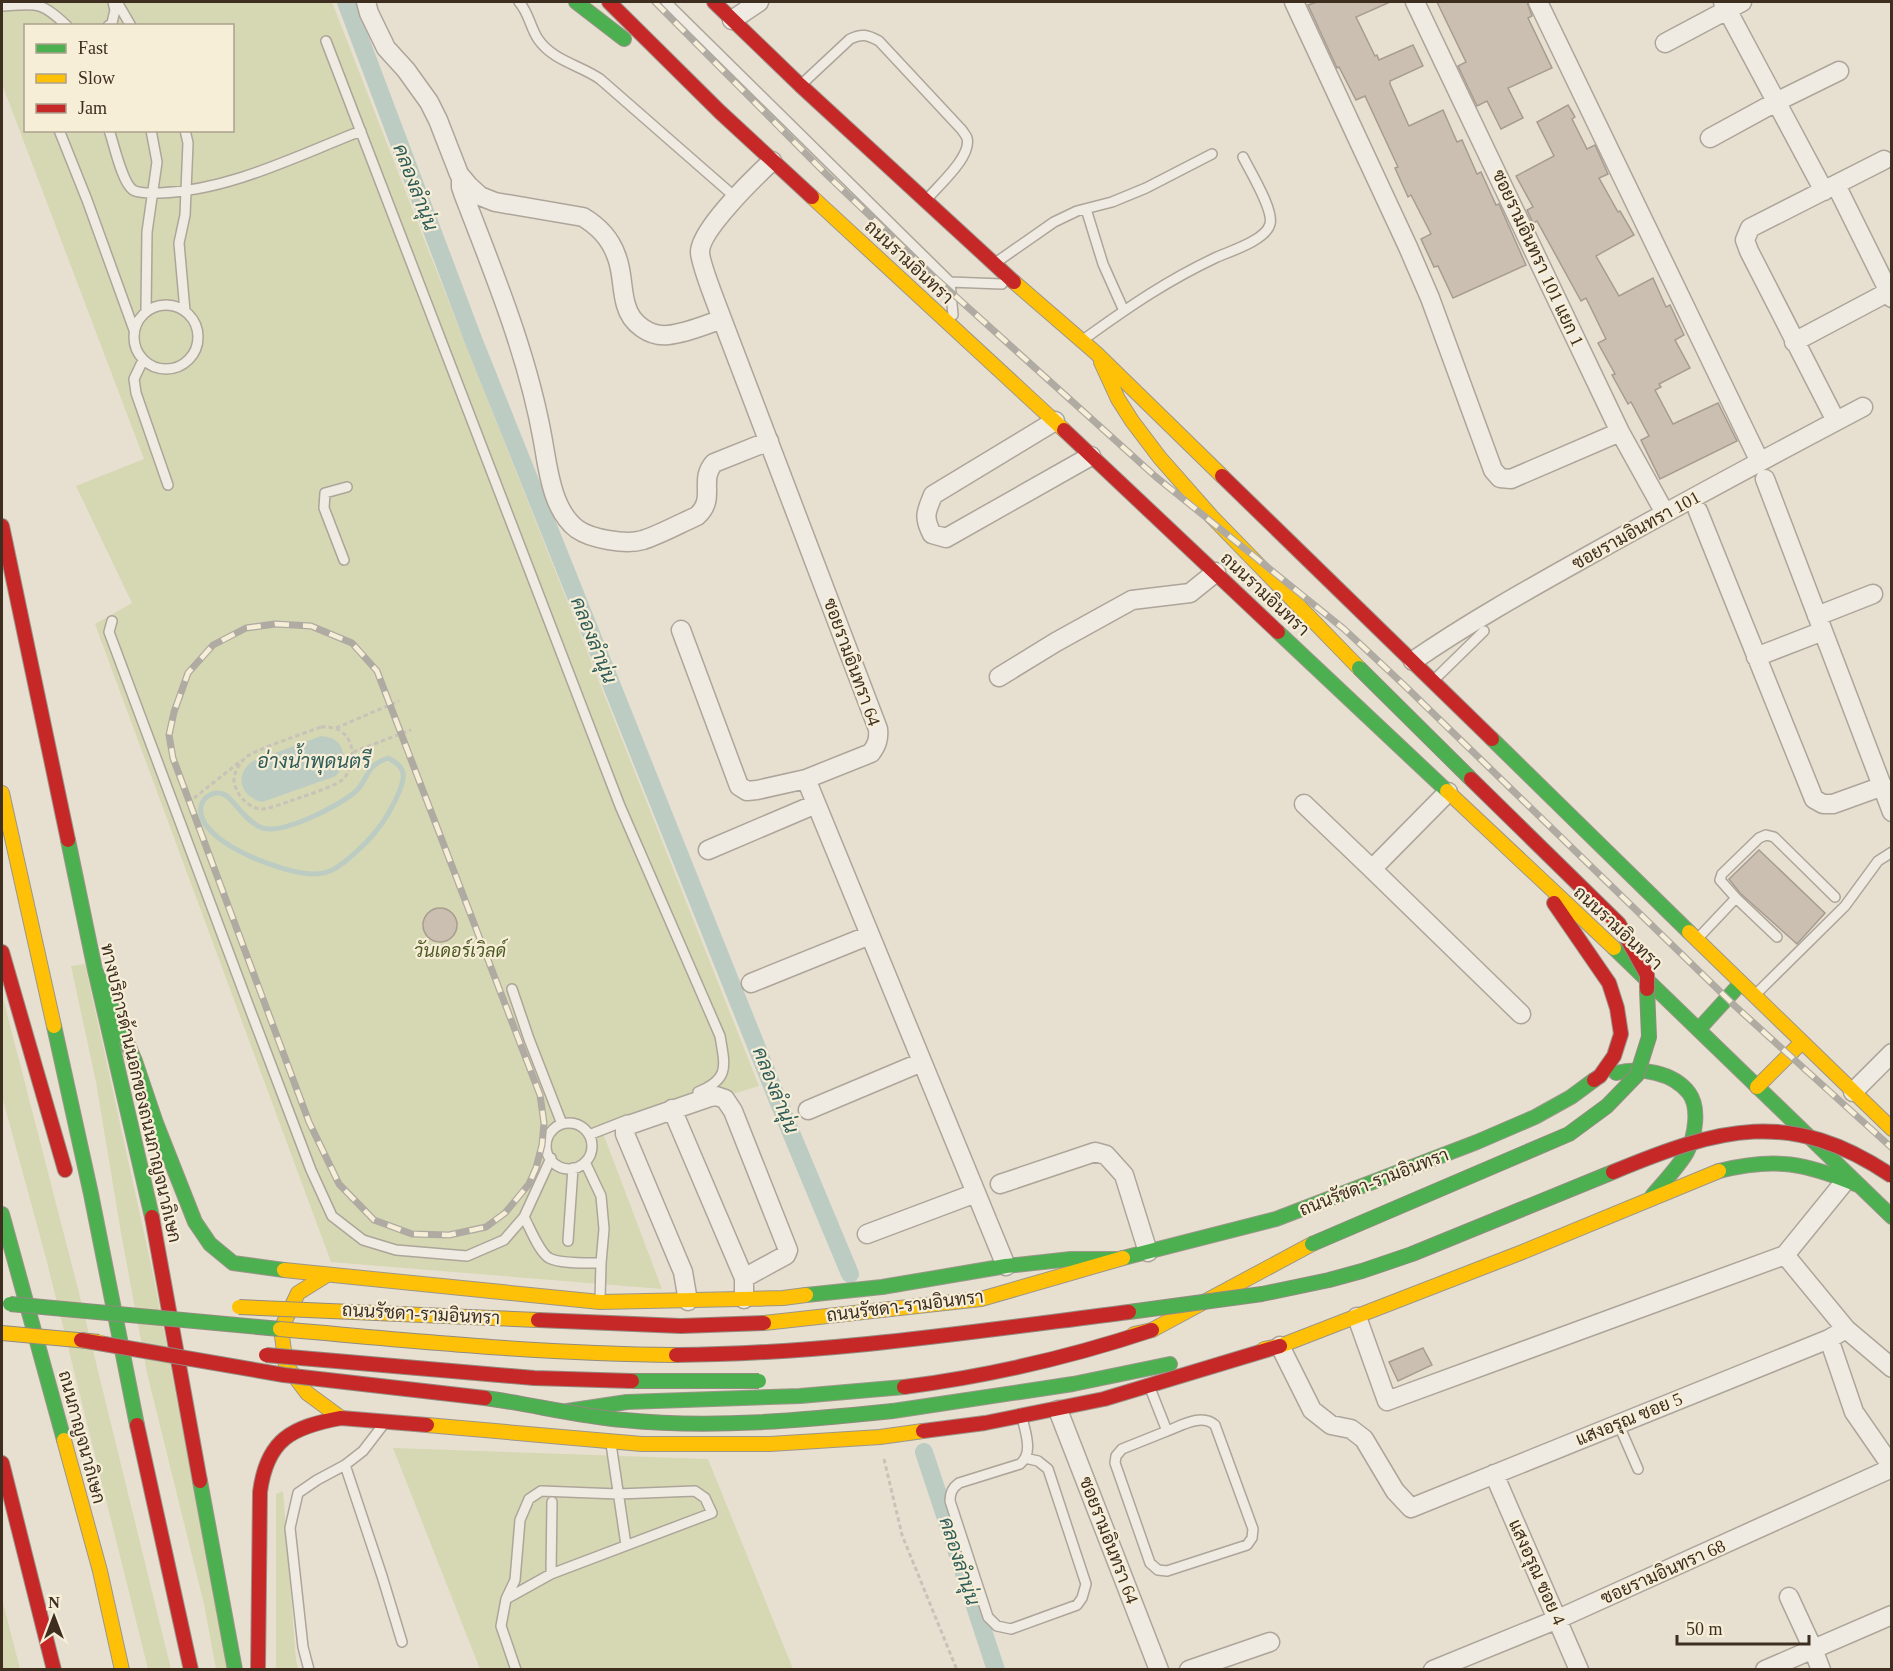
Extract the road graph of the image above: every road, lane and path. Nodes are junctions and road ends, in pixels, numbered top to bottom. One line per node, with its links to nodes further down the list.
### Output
1 (115, 2): 16 (lane); 17 (lane)
2 (366, 2): 34 (street)
3 (519, 2): 38 (lane)
4 (576, 2): 23 (main road)
5 (609, 2): 23 (main road, ถนนรามอินทรา)
6 (666, 2): 42 (lane)
7 (714, 2): 14 (main road)
8 (759, 2): 14 (street)
9 (1294, 2): 58 (street)
10 (1415, 2): 58 (street, ซอยรามอินทรา 101 แยก 1)
11 (1538, 2): 61 (street)
12 (1731, 4): 19 (street); 22 (street)
13 (2, 6): 15 (lane)
14 (732, 20): 21 (main road)
15 (65, 24)
16 (111, 24)
17 (130, 24)
18 (326, 40): 24 (lane)
19 (1665, 43)
20 (1839, 71): 22 (street)
21 (800, 85): 39 (main road); 39 (lane)
22 (1776, 102): 29 (street); 35 (street)
23 (720, 112): 33 (main road, ถนนรามอินทรา)
24 (361, 130): 36 (lane); 118 (lane)
25 (60, 132): 50 (lane)
26 (110, 132): 37 (lane)
27 (152, 132): 37 (lane)
28 (185, 132): 36 (lane)
29 (1710, 138)
30 (1212, 154): 40 (lane)
31 (1243, 157): 45 (lane)
32 (1884, 160): 35 (street)
33 (772, 161): 38 (street, ซอยรามอินทรา 64); 49 (main road, ถนนรามอินทรา)
34 (461, 177): 48 (street); 59 (street)
35 (1830, 188): 44 (street); 52 (street)
36 (186, 192): 37 (lane); 47 (lane)
37 (153, 193): 46 (lane)
38 (735, 197): 48 (street, ซอยรามอินทรา 64)
39 (925, 201): 41 (main road)
40 (1086, 209): 41 (lane); 45 (lane)
41 (993, 264): 43 (main road)
42 (950, 282): 43 (lane); 49 (lane)
43 (1017, 285): 51 (main road)
44 (1890, 293): 52 (street)
45 (1124, 311): 51 (lane)
46 (146, 312): 47 (lane); 50 (lane)
47 (185, 312): 54 (lane)
48 (722, 319): 59 (street, ซอยรามอินทรา 64)
49 (954, 328): 56 (main road, ถนนรามอินทรา)
50 (134, 330): 54 (lane)
51 (1082, 340): 53 (main road)
52 (1794, 342): 57 (street)
53 (1096, 353): 75 (main road); 150 (main road, ถนนรัชดา-รามอินทรา, bridge)
54 (143, 360): 62 (lane)
55 (1863, 407): 57 (street, ซอยรามอินทรา 101)
56 (1055, 421): 60 (main road, ถนนรามอินทรา); 60 (street)
57 (1836, 421): 61 (street, ซอยรามอินทรา 101)
58 (1620, 432): 65 (street, ซอยรามอินทรา 101 แยก 1)
59 (769, 441): 83 (street, ซอยรามอินทรา 64)
60 (1091, 456): 68 (main road, ถนนรามอินทรา)
61 (1763, 470): 65 (street, ซอยรามอินทรา 101); 71 (street)
62 (168, 485)
63 (347, 487): 67 (lane)
64 (1698, 511): 74 (street)
65 (1665, 513): 75 (street, ซอยรามอินทรา 101)
66 (2, 526): 101 (main road, ทางบริการด้านนอกของถนนกาญจนาภิเษก)
67 (344, 560)
68 (1216, 572): 76 (street); 85 (main road, ถนนรามอินทรา)
69 (1873, 594): 71 (street)
70 (112, 621): 130 (lane)
71 (1820, 623): 74 (street); 84 (street)
72 (681, 630): 83 (street, ซอยรามอินทรา 64)
73 (1484, 631): 77 (lane)
74 (1756, 657): 84 (street)
75 (1413, 661): 77 (main road)
76 (999, 677)
77 (1434, 681): 99 (main road)
78 (399, 701): 79 (path)
79 (336, 728): 81 (path); 82 (path)
80 (411, 730): 81 (path)
81 (353, 752): 82 (path)
82 (246, 756): 87 (path)
83 (806, 779): 88 (street)
84 (1883, 786): 90 (street)
85 (1448, 792): 93 (street); 94 (main road, ถนนรามอินทรา)
86 (2, 793): 158 (main road)
87 (194, 798)
88 (816, 804): 91 (street); 97 (street)
89 (1304, 804): 93 (street)
90 (1892, 812)
91 (708, 850)
92 (1892, 852): 105 (lane)
93 (1372, 869): 106 (street)
94 (1534, 875): 107 (main road, ถนนรามอินทรา); 111 (main road, ถนนรัชดา-รามอินทรา)
95 (1835, 897): 96 (lane)
96 (1736, 898): 98 (lane); 99 (lane)
97 (870, 935): 102 (street); 110 (street)
98 (1777, 937)
99 (1697, 939): 103 (main road)
100 (2, 952): 123 (main road)
101 (95, 970): 140 (main road); 190 (main road, ทางบริการด้านนอกของถนนกาญจนาภิเษก)
102 (751, 983)
103 (1741, 983): 105 (main road); 107 (main road)
104 (512, 989): 116 (lane)
105 (1755, 996): 108 (main road)
106 (1521, 1014)
107 (1699, 1029): 112 (main road, ถนนรามอินทรา)
108 (1802, 1042): 112 (main road); 113 (main road)
109 (1892, 1053): 113 (street)
110 (922, 1062): 115 (street); 127 (street)
111 (1600, 1076): 128 (main road); 135 (main road, ถนนรัชดา-รามอินทรา)
112 (1756, 1087): 126 (main road, ถนนรามอินทรา)
113 (1853, 1092): 117 (main road)
114 (672, 1109): 141 (street); 141 (street); 143 (street)
115 (808, 1110)
116 (562, 1124): 118 (lane); 119 (lane)
117 (1892, 1129)
118 (589, 1135): 120 (lane)
119 (551, 1158): 121 (lane); 130 (lane)
120 (585, 1162): 121 (lane); 138 (lane)
121 (573, 1168): 133 (lane)
122 (1892, 1176): 145 (main road, ถนนรัชดา-รามอินทรา, bridge)
123 (68, 1179)
124 (1846, 1180): 126 (main road); 128 (main road); 136 (street)
125 (1000, 1184): 135 (street)
126 (1863, 1188): 131 (main road, ถนนรามอินทรา)
127 (976, 1194): 132 (street); 139 (street)
128 (1651, 1198): 148 (main road)
129 (2, 1214): 188 (main road, ถนนกาญจนาภิเษก)
130 (524, 1217): 138 (lane)
131 (1892, 1217)
132 (867, 1234)
133 (568, 1241)
134 (88, 1247): 158 (main road)
135 (1148, 1252): 137 (main road, ถนนรัชดา-รามอินทรา)
136 (1785, 1255): 148 (street); 149 (street)
137 (1118, 1259): 139 (main road); 147 (main road, ถนนรัชดา-รามอินทรา, bridge)
138 (601, 1263): 144 (lane)
139 (1006, 1266): 142 (main road)
140 (327, 1275): 144 (main road); 162 (main road)
141 (744, 1278): 142 (street)
142 (744, 1299): 143 (main road)
143 (688, 1301): 144 (main road)
144 (600, 1302)
145 (6, 1304): 146 (main road, ถนนรัชดา-รามอินทรา, bridge)
146 (182, 1306)
147 (227, 1307)
148 (1357, 1317): 154 (main road)
149 (1846, 1329): 152 (street, แสงอรุณ ซอย 5); 156 (street)
150 (1152, 1330): 155 (main road, ถนนรัชดา-รามอินทรา); 165 (main road)
151 (2, 1333): 153 (main road, bridge)
152 (1829, 1339): 164 (street, แสงอรุณ ซอย 5); 172 (street, ซอยรามอินทรา 68)
153 (81, 1340): 154 (main road, bridge); 157 (main road, bridge)
154 (1280, 1346): 159 (main road); 174 (street, แสงอรุณ ซอย 5)
155 (1009, 1355)
156 (1892, 1368)
157 (765, 1381)
158 (128, 1382): 189 (main road)
159 (1150, 1386): 160 (main road); 166 (lane)
160 (1058, 1410): 161 (main road); 195 (street, ซอยรามอินทรา 64)
161 (1022, 1417): 167 (main road); 169 (lane)
162 (341, 1418): 163 (main road); 191 (main road)
163 (384, 1423): 165 (main road); 171 (lane)
164 (1618, 1423): 173 (lane); 174 (street, แสงอรุณ ซอย 5)
165 (443, 1428): 168 (main road)
166 (1167, 1431): 166 (lane)
167 (879, 1437): 168 (main road); 194 (path)
168 (611, 1442): 175 (lane)
169 (1025, 1458): 169 (lane)
170 (2, 1463): 187 (main road)
171 (345, 1465): 183 (lane); 192 (lane)
172 (1892, 1468): 182 (street, ซอยรามอินทรา 68)
173 (1638, 1469)
174 (1494, 1474): 182 (street, แสงอรุณ ซอย 4)
175 (618, 1494): 177 (lane); 177 (lane); 180 (lane)
176 (552, 1502): 178 (lane)
177 (626, 1545): 178 (lane)
178 (551, 1574): 180 (lane)
179 (1789, 1597): 185 (street)
180 (506, 1599): 193 (lane)
181 (1892, 1615): 185 (street)
182 (1558, 1620): 186 (street, ซอยรามอินทรา 68); 198 (street, แสงอรุณ ซอย 4)
183 (402, 1642)
184 (1270, 1642): 196 (street)
185 (1814, 1650): 199 (street); 200 (street)
186 (1470, 1663): 197 (street, ซอยรามอินทรา 68)
187 (54, 1670)
188 (122, 1670)
189 (191, 1670)
190 (235, 1670)
191 (258, 1670)
192 (309, 1670)
193 (516, 1670)
194 (957, 1670)
195 (1159, 1670)
196 (1189, 1670)
197 (1432, 1670)
198 (1579, 1670)
199 (1765, 1670)
200 (1821, 1670)

